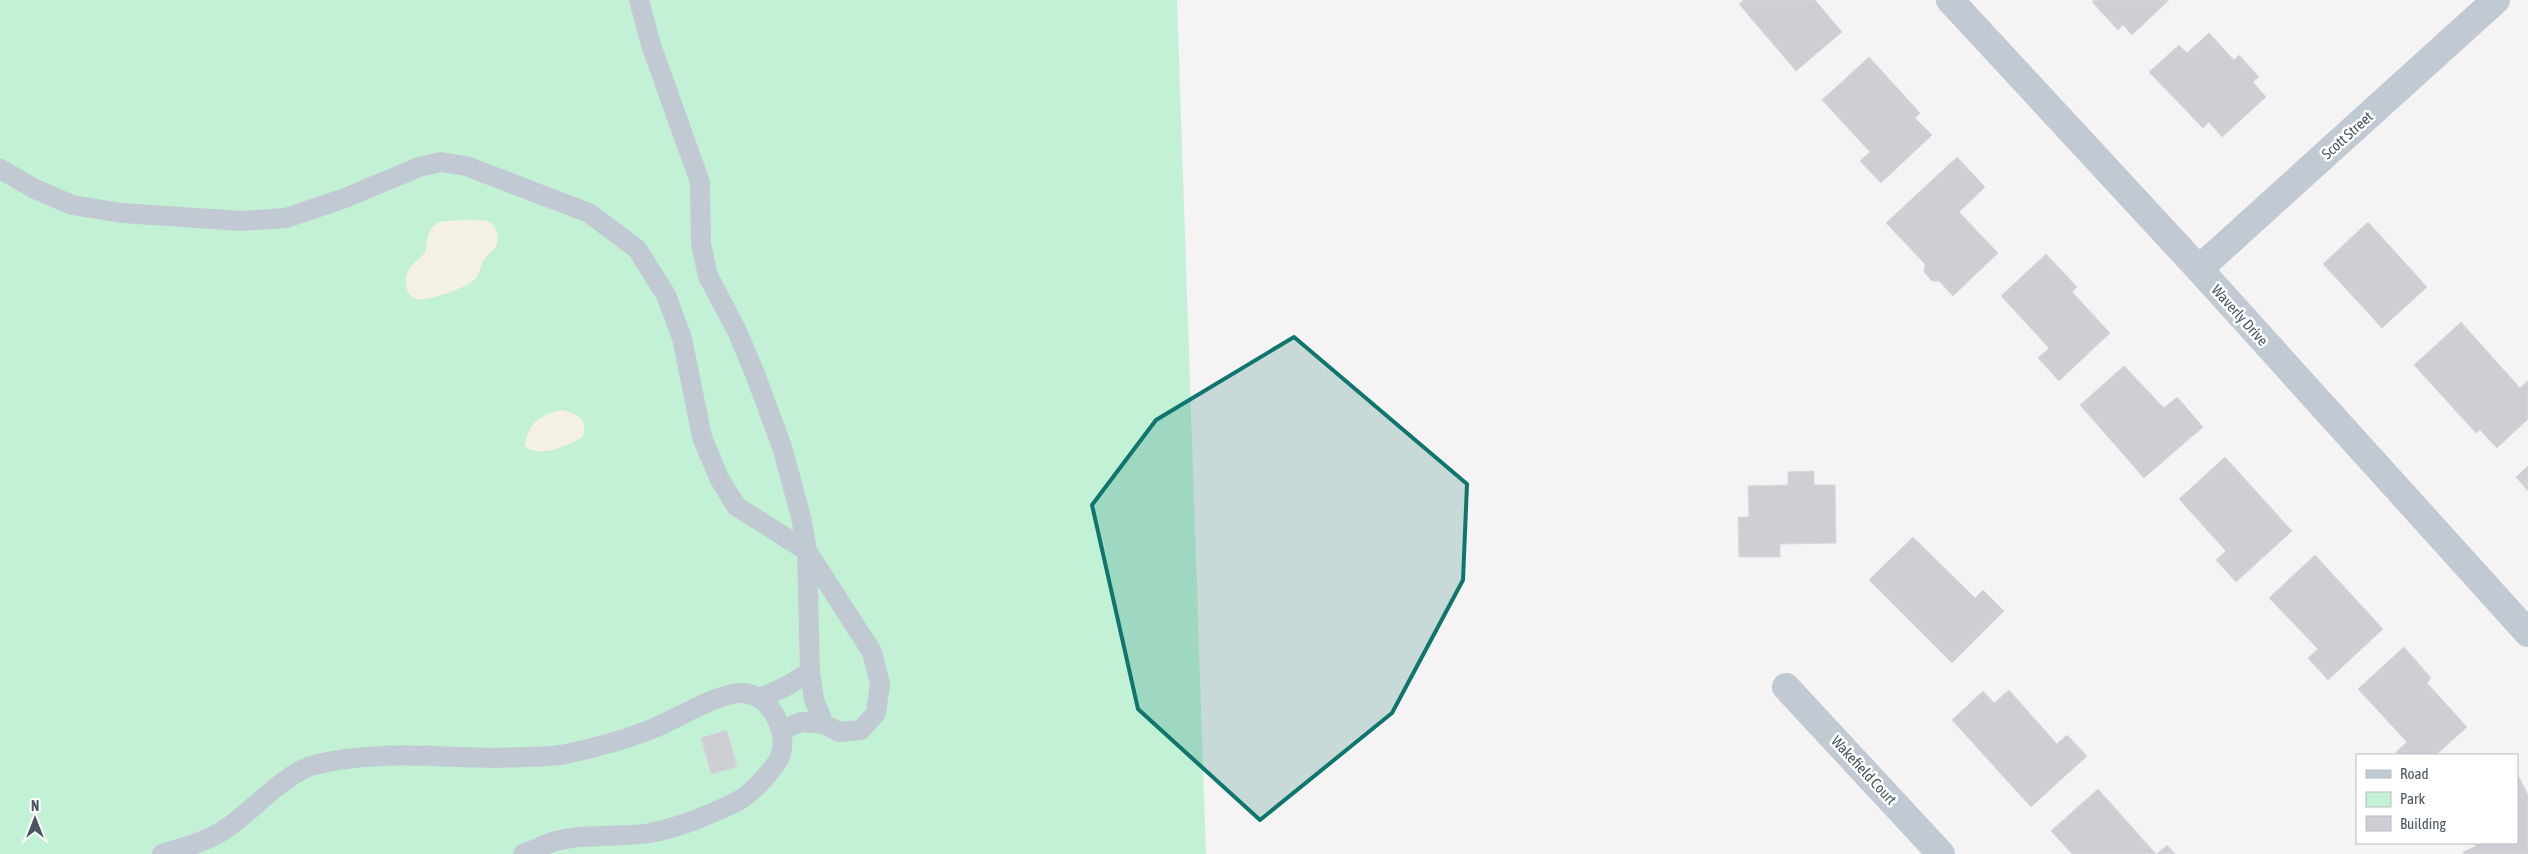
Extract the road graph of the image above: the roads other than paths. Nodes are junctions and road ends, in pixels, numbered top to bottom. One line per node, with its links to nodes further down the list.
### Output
1 (639, 0): 6 (lane)
2 (1950, 0): 5 (street, Waverly Drive)
3 (2496, 0): 5 (street, Scott Street)
4 (0, 170): 6 (lane)
5 (2198, 269): 7 (street, Waverly Drive)
6 (807, 551): 8 (lane); 11 (lane)
7 (2528, 633)
8 (810, 672): 10 (lane); 11 (lane)
9 (1786, 687): 15 (street, Wakefield Court)
10 (760, 698): 12 (lane); 13 (lane)
11 (824, 724): 12 (lane)
12 (782, 730): 14 (lane)
13 (162, 854)
14 (523, 854)
15 (1941, 854)

